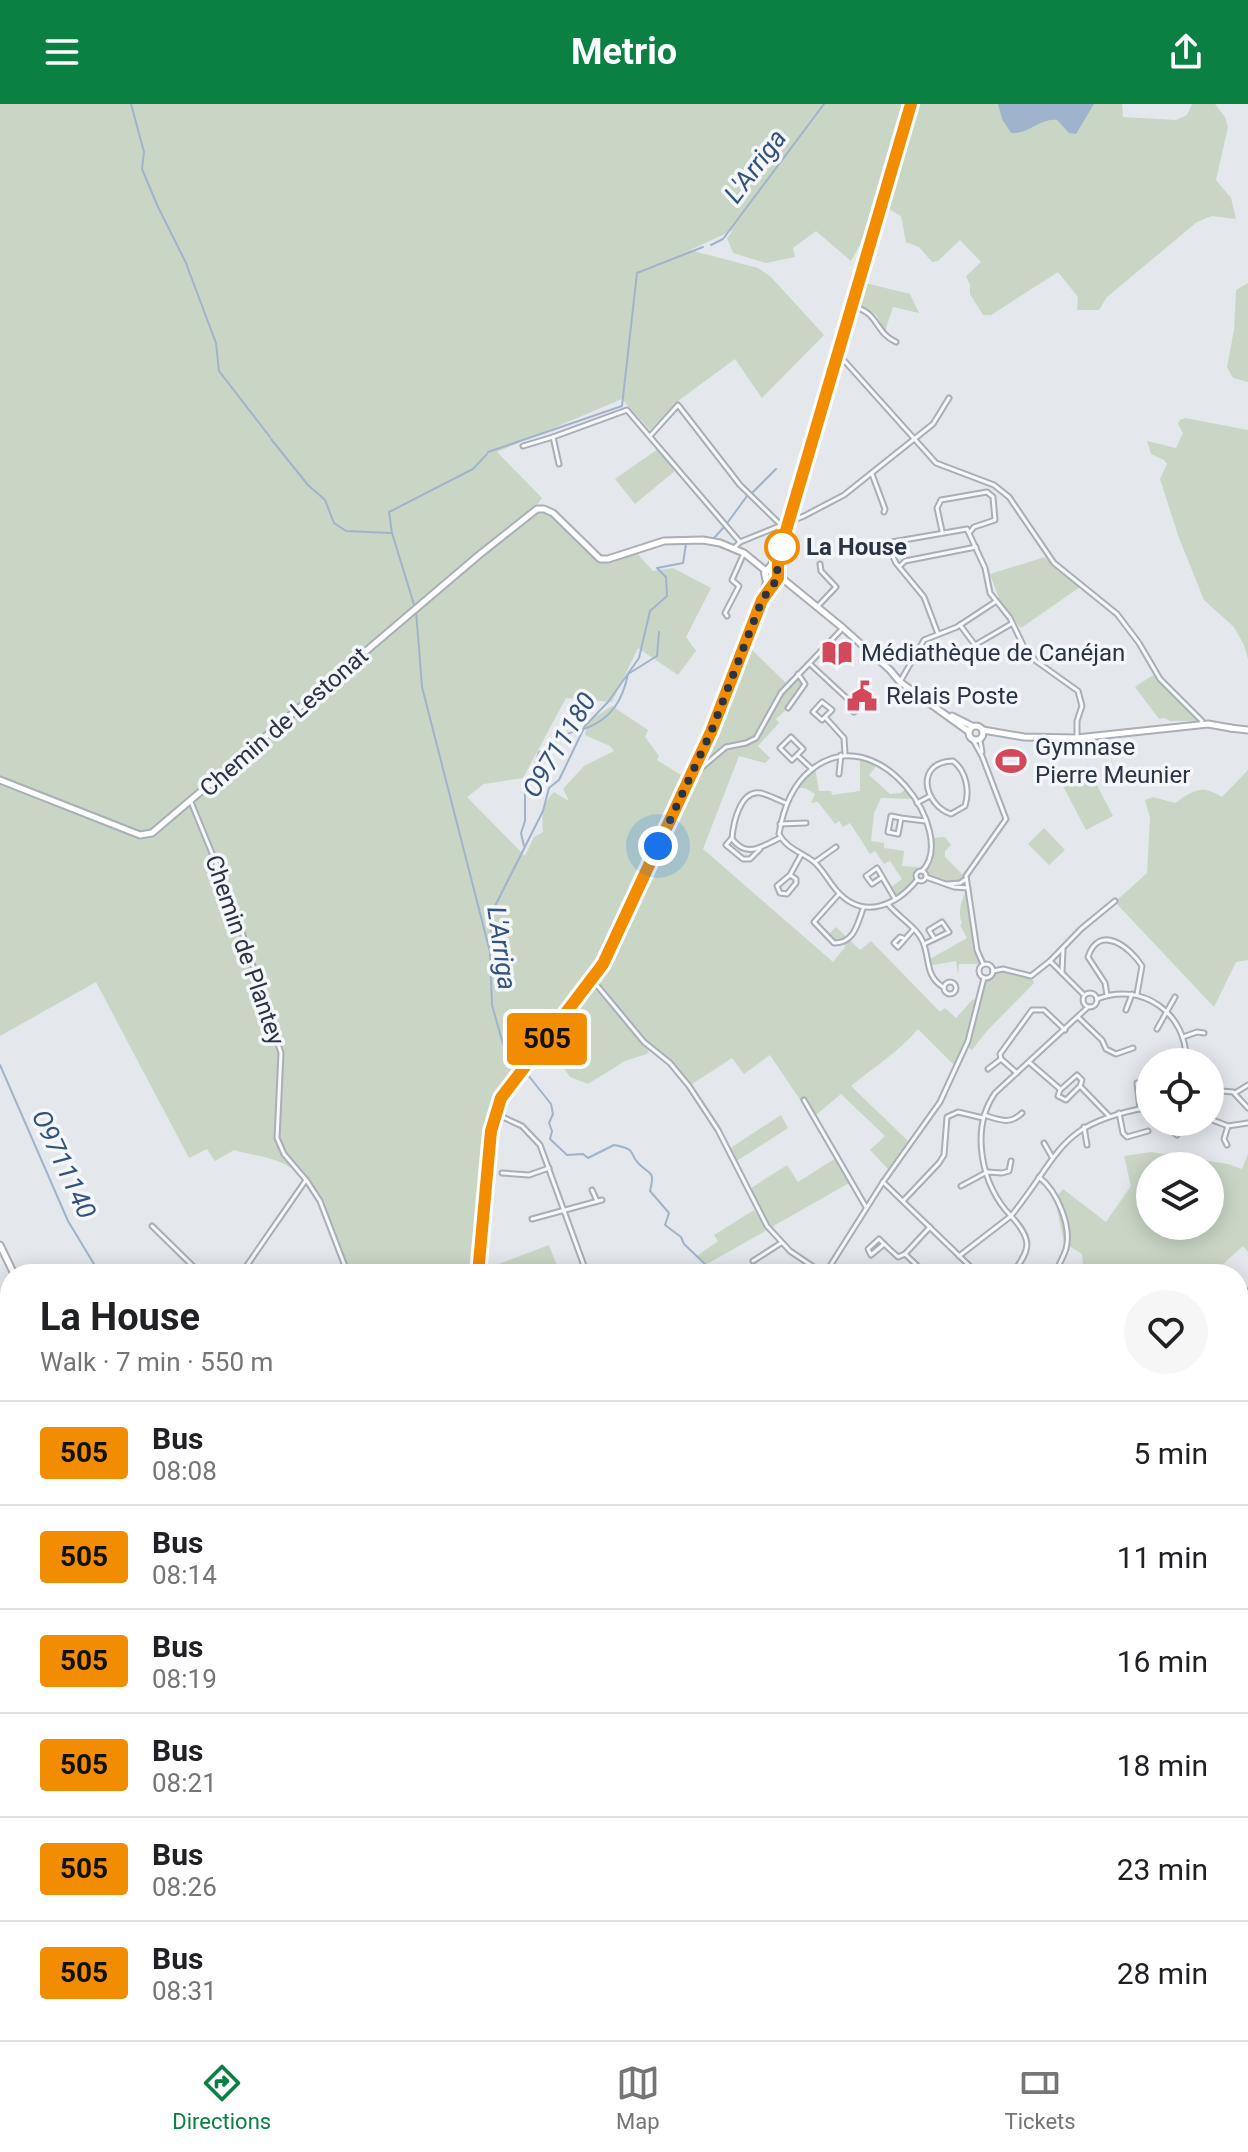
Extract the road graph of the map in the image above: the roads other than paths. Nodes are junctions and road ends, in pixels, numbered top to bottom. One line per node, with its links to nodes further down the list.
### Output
1 (911, 104): 2 (main road)
2 (852, 306): 3 (street); 4 (main road)
3 (896, 342)
4 (839, 352): 8 (street); 13 (main road)
5 (949, 398): 8 (street)
6 (650, 436): 7 (street); 14 (street); 17 (street)
7 (553, 437): 9 (street); 10 (street)
8 (916, 439): 11 (street); 39 (street)
9 (523, 446)
10 (559, 464)
11 (872, 474): 12 (street); 13 (street)
12 (884, 512)
13 (789, 522): 14 (street); 23 (main road)
14 (780, 524): 17 (street)
15 (970, 532): 16 (street); 16 (street); 18 (street)
16 (943, 533): 22 (street)
17 (740, 542): 19 (street)
18 (976, 547): 22 (street); 26 (street)
19 (734, 548): 20 (street); 55 (street, Chemin de Lestonat)
20 (744, 553): 23 (street); 28 (street)
21 (820, 564): 25 (street)
22 (900, 567): 32 (street)
23 (771, 576): 27 (street); 51 (main road)
24 (840, 583): 25 (street)
25 (836, 587): 27 (street)
26 (995, 602): 29 (street); 30 (street)
27 (818, 606): 31 (street)
28 (727, 616)
29 (1012, 623): 30 (street); 44 (street)
30 (960, 625): 32 (street)
31 (843, 628): 33 (street); 35 (street)
32 (938, 634): 35 (street)
33 (809, 664): 34 (street); 36 (street)
34 (798, 674): 37 (street); 51 (street)
35 (900, 682): 40 (street)
36 (851, 702)
37 (788, 708)
38 (825, 717): 38 (street); 45 (street)
39 (1201, 725): 41 (street); 44 (street)
40 (970, 729): 42 (street); 43 (street)
41 (1248, 730)
42 (982, 735): 43 (street); 44 (street); 47 (street)
43 (972, 738): 47 (street)
44 (1077, 738)
45 (843, 754): 48 (street); 49 (street); 57 (street)
46 (797, 755): 46 (street); 48 (street)
47 (982, 756): 72 (street)
48 (812, 769): 56 (street)
49 (839, 774)
50 (0, 780): 55 (street, Chemin de Lestonat)
51 (689, 780): 91 (main road)
52 (751, 787): 53 (street)
53 (755, 793): 56 (street); 63 (street)
54 (930, 796): 54 (street); 57 (street)
55 (191, 802): 141 (street, Chemin de Plantey)
56 (786, 803): 61 (street)
57 (917, 803): 59 (street)
58 (901, 818): 58 (street); 59 (street)
59 (925, 821): 68 (street)
60 (806, 823): 61 (street)
61 (780, 824): 62 (street)
62 (780, 838): 64 (street); 66 (street)
63 (732, 839): 64 (street); 64 (street)
64 (762, 846)
65 (836, 847): 67 (street)
66 (801, 855): 67 (street); 69 (street)
67 (815, 862): 76 (street)
68 (922, 871): 70 (street); 73 (street)
69 (790, 875): 69 (street)
70 (926, 877): 73 (street); 74 (street)
71 (881, 878): 77 (street)
72 (966, 878): 74 (street); 75 (street)
73 (917, 880): 77 (street)
74 (947, 884): 75 (street)
75 (968, 888): 87 (street)
76 (839, 894): 80 (street); 80 (street)
77 (895, 899): 79 (street)
78 (1115, 901): 85 (street)
79 (888, 904): 80 (street); 81 (street)
80 (863, 908)
81 (913, 930): 82 (street); 84 (street)
82 (903, 938)
83 (934, 938): 83 (street); 84 (street)
84 (924, 944): 92 (street)
85 (1063, 947): 86 (street); 89 (street)
86 (1050, 961): 88 (street); 89 (street)
87 (983, 964): 88 (street); 90 (street)
88 (993, 971): 90 (street)
89 (1062, 973): 93 (street)
90 (984, 978): 142 (street)
91 (593, 981): 117 (main road); 152 (street)
92 (943, 987)
93 (1083, 994): 97 (street); 98 (street)
94 (1134, 994): 95 (street); 95 (street); 99 (street); 100 (street)
95 (1107, 995): 97 (street)
96 (1175, 997): 100 (street)
97 (1097, 999): 98 (street)
98 (1088, 1007): 101 (street)
99 (1126, 1010)
100 (1167, 1012): 102 (street); 105 (street)
101 (1079, 1018): 103 (street); 106 (street)
102 (1157, 1029)
103 (1065, 1030): 108 (street); 109 (street)
104 (1204, 1033): 105 (street)
105 (1183, 1037): 107 (street)
106 (1133, 1048)
107 (1184, 1048)
108 (1001, 1059): 110 (street); 111 (street)
109 (1030, 1063): 111 (street); 114 (street)
110 (988, 1069)
111 (1017, 1073): 125 (street)
112 (1248, 1085): 116 (street)
113 (1080, 1086): 114 (street); 114 (street); 124 (street)
114 (1060, 1090)
115 (1224, 1090): 116 (street)
116 (1235, 1093): 119 (street)
117 (501, 1098): 123 (main road); 130 (main road)
118 (804, 1100): 146 (street)
119 (1248, 1108)
120 (1136, 1110): 122 (street)
121 (1022, 1113): 125 (street)
122 (1119, 1113): 124 (street); 131 (street)
123 (495, 1114): 130 (main road); 137 (street)
124 (1109, 1116): 129 (street)
125 (983, 1117): 139 (street); 145 (street)
126 (1248, 1123): 128 (street)
127 (1224, 1124): 128 (street)
128 (1228, 1126): 134 (street)
129 (1084, 1127): 133 (street); 135 (street)
130 (491, 1131): 162 (main road)
131 (1136, 1134)
132 (1044, 1143): 135 (street)
133 (1087, 1145)
134 (1227, 1145)
135 (1052, 1157): 140 (street)
136 (1011, 1161): 139 (street)
137 (549, 1168): 138 (street); 147 (street)
138 (505, 1172)
139 (987, 1172): 143 (street); 148 (street)
140 (1039, 1177): 148 (street); 169 (street)
141 (306, 1180): 160 (street); 161 (street, Chemin de Plantey)
142 (883, 1182): 145 (street); 146 (street)
143 (961, 1186)
144 (592, 1190): 147 (street)
145 (903, 1201): 151 (street)
146 (866, 1208): 165 (street)
147 (564, 1210): 149 (street); 163 (street)
148 (1011, 1216): 156 (street); 168 (street)
149 (532, 1219)
150 (152, 1226): 159 (street)
151 (930, 1227): 155 (street); 156 (street)
152 (781, 1243): 157 (street); 164 (street)
153 (884, 1244): 155 (street)
154 (0, 1245): 158 (street)
155 (905, 1254): 166 (street)
156 (959, 1256): 167 (street)
157 (753, 1261)
158 (9, 1264)
159 (191, 1264)
160 (248, 1264)
161 (344, 1264)
162 (479, 1264)
163 (583, 1264)
164 (807, 1264)
165 (830, 1264)
166 (916, 1264)
167 (967, 1264)
168 (1019, 1264)
169 (1059, 1264)

